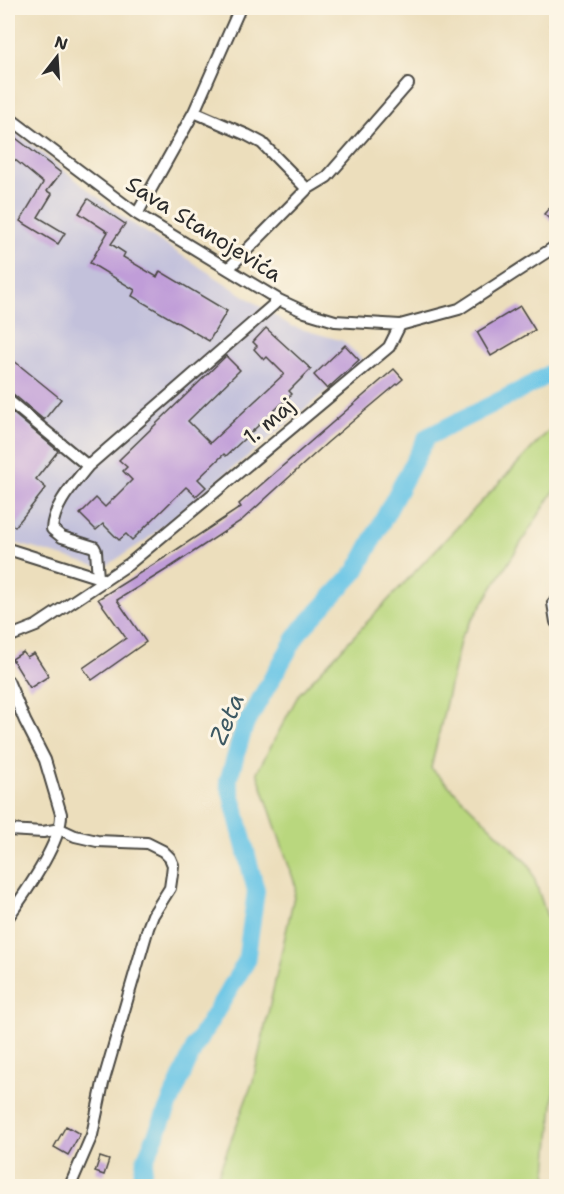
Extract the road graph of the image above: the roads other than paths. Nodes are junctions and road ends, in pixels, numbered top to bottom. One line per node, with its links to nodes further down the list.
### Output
1 (240, 8): 5 (street)
2 (556, 8): 3 (street)
3 (556, 22)
4 (408, 84): 7 (street)
5 (194, 112): 7 (street); 8 (street)
6 (8, 117): 8 (street, Sava Stanojevića)
7 (307, 189): 10 (street)
8 (137, 214): 10 (street, Sava Stanojevića)
9 (556, 246): 12 (street)
10 (228, 269): 11 (street, Sava Stanojevića)
11 (279, 300): 12 (street, Sava Stanojevića); 14 (street)
12 (400, 325): 16 (street, 1. maj)
13 (8, 400): 14 (street)
14 (88, 466): 16 (street)
15 (8, 549): 16 (street)
16 (101, 579): 19 (street, 1. maj)
17 (553, 603): 18 (street)
18 (556, 622)
19 (8, 637)
20 (8, 681): 21 (street)
21 (60, 829): 22 (street); 23 (street); 24 (street)
22 (8, 830)
23 (8, 917)
24 (70, 1186)

